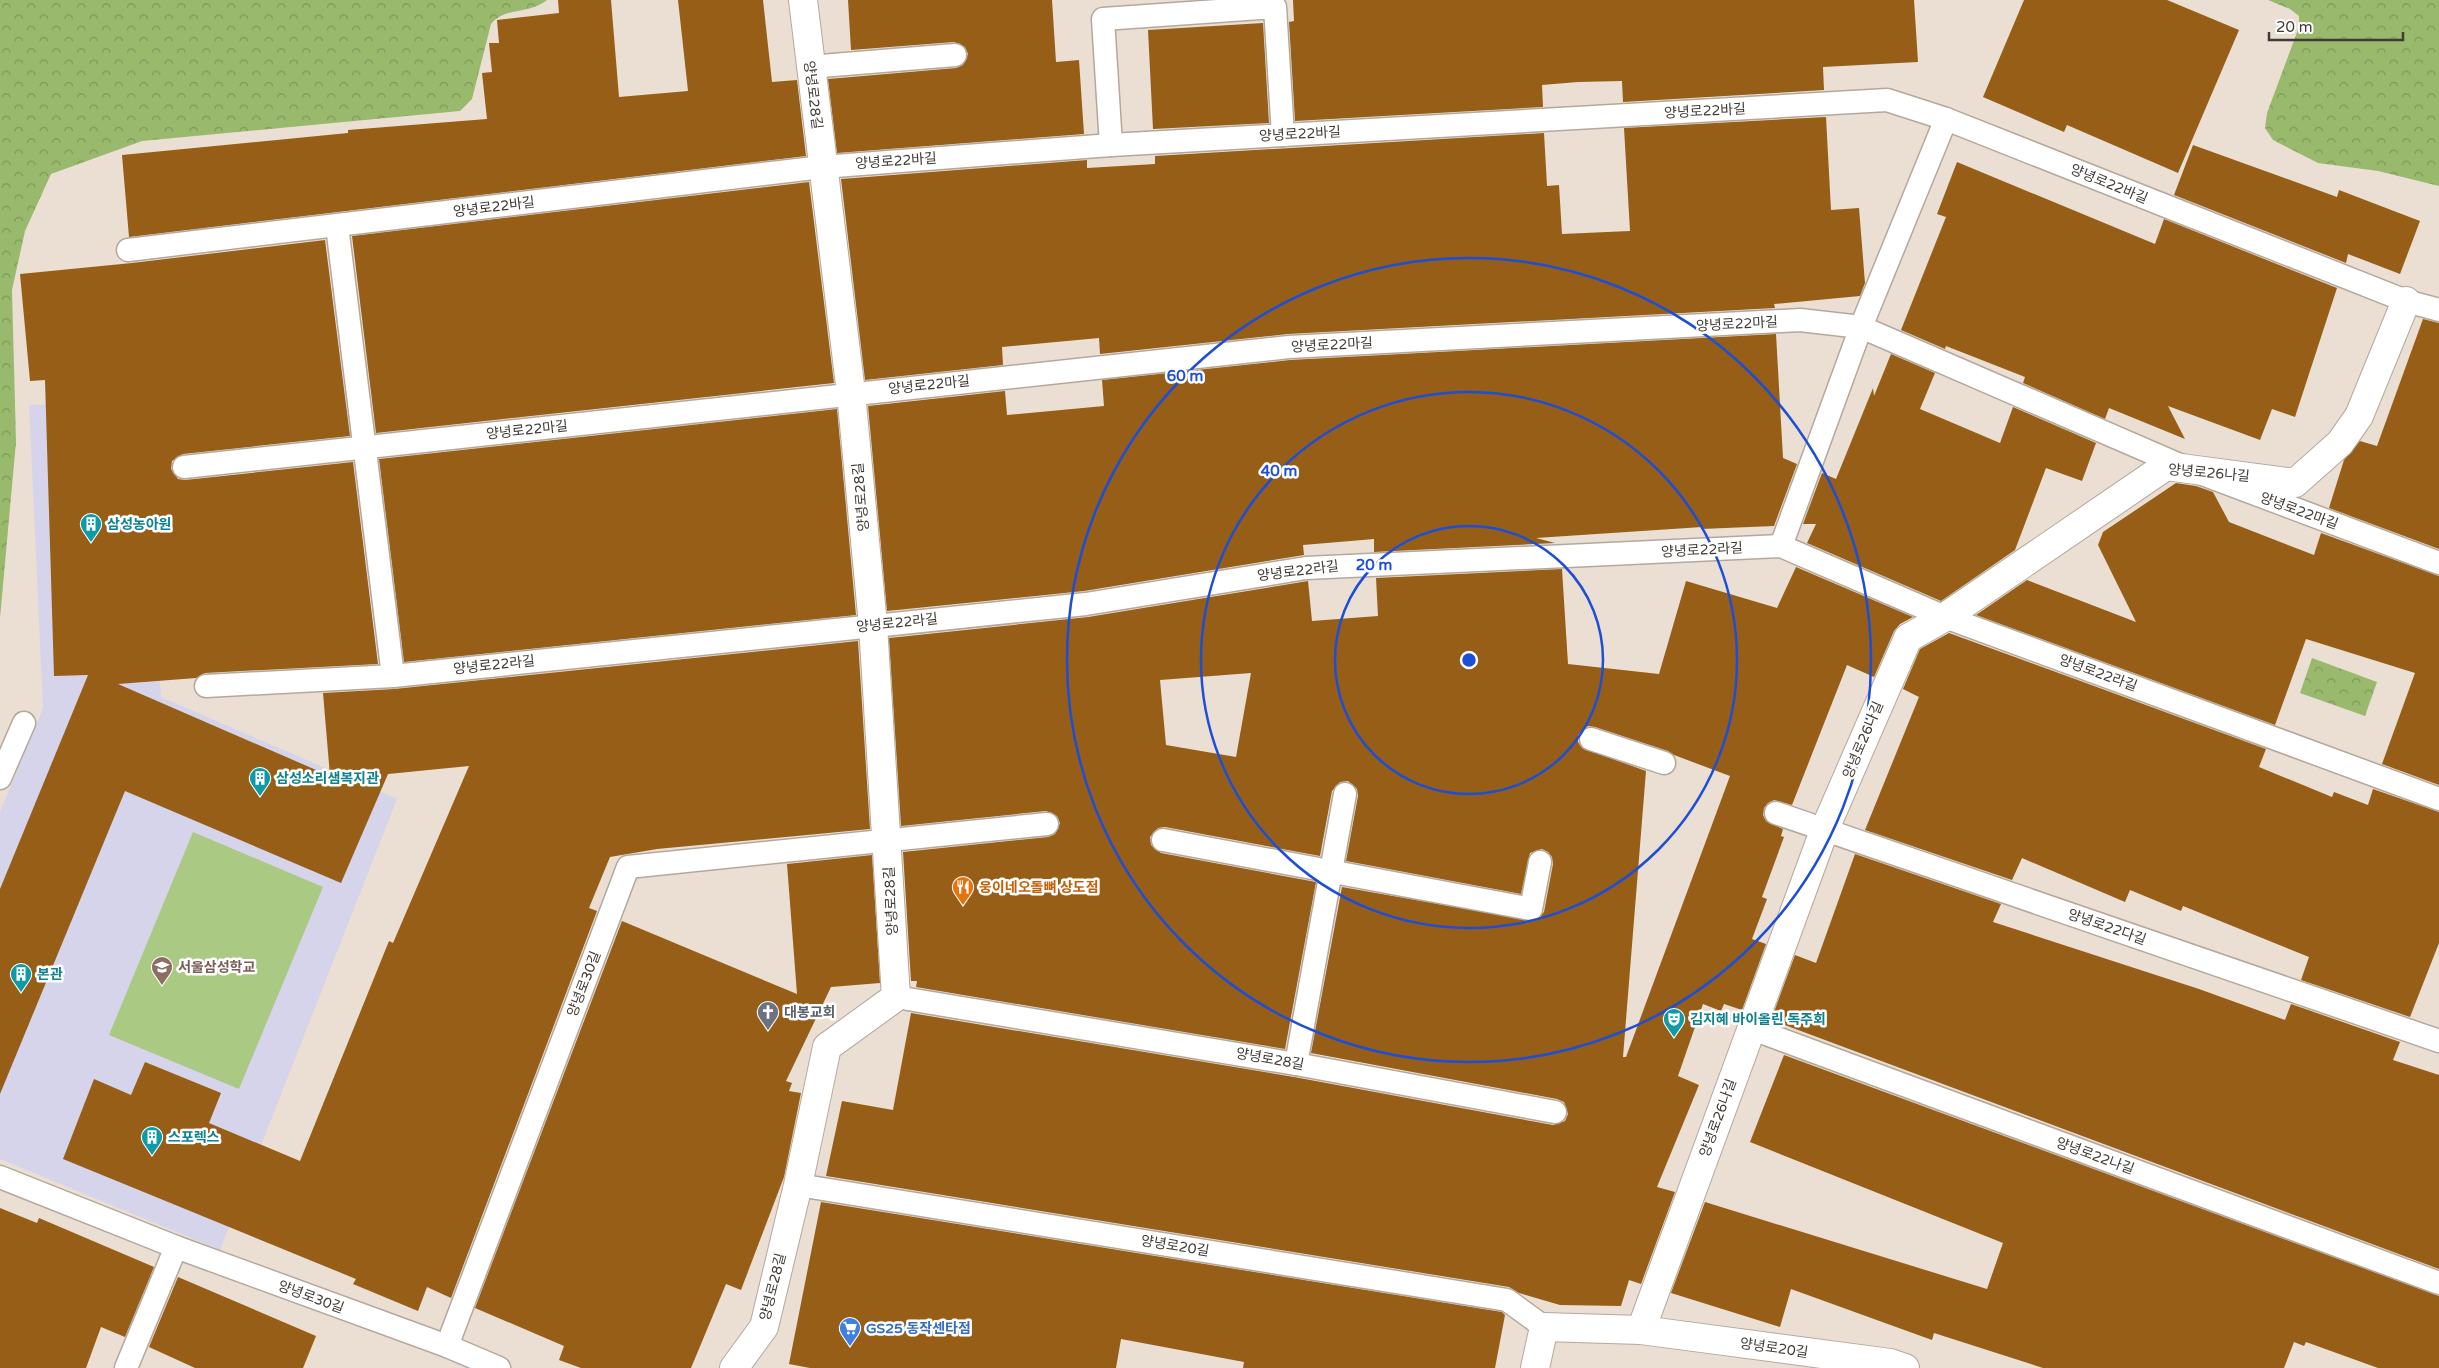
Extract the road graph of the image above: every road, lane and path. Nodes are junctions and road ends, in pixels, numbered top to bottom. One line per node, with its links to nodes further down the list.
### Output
1 (803, 0): 3 (street, 양녕로28길)
2 (954, 55): 3 (lane)
3 (809, 67): 7 (street, 양녕로28길)
4 (1946, 119): 5 (lane, 양녕로22바길); 10 (lane, 양녕로22바길); 12 (lane)
5 (1283, 135): 6 (lane, 양녕로22바길); 6 (lane)
6 (1111, 145): 7 (lane, 양녕로22바길)
7 (822, 167): 8 (lane, 양녕로22바길); 13 (street, 양녕로28길)
8 (337, 226): 9 (lane, 양녕로22바길); 14 (lane)
9 (128, 250)
10 (2406, 301): 11 (lane, 양녕로22바길); 16 (street, 양녕로26나길)
11 (2439, 310)
12 (1861, 327): 13 (lane, 양녕로22마길); 16 (lane, 양녕로22마길); 17 (lane)
13 (851, 393): 14 (lane, 양녕로22마길); 20 (street, 양녕로28길)
14 (365, 448): 15 (lane, 양녕로22마길); 21 (lane)
15 (184, 467)
16 (2189, 469): 18 (lane, 양녕로22마길); 19 (street, 양녕로26나길)
17 (1781, 546): 19 (lane, 양녕로22라길); 20 (lane, 양녕로22라길)
18 (2439, 563)
19 (1945, 617): 28 (lane, 양녕로22라길); 31 (street, 양녕로26나길)
20 (873, 625): 21 (lane, 양녕로22라길); 32 (street, 양녕로28길)
21 (394, 676): 22 (lane, 양녕로22라길)
22 (206, 686)
23 (24, 722): 26 (lane)
24 (1591, 739): 25 (lane)
25 (1664, 763)
26 (0, 778)
27 (1344, 794): 35 (lane)
28 (2439, 798)
29 (1776, 813): 31 (lane, 양녕로22다길)
30 (1047, 824): 32 (lane)
31 (1824, 831): 37 (street, 양녕로26나길); 38 (lane, 양녕로22다길)
32 (888, 840): 36 (street, 양녕로28길); 47 (lane, 양녕로30길)
33 (1163, 840): 35 (lane)
34 (1540, 862): 35 (lane)
35 (1331, 872): 39 (lane)
36 (896, 996): 39 (lane, 양녕로28길); 42 (street, 양녕로28길)
37 (1750, 1028): 44 (lane, 양녕로22나길); 46 (street, 양녕로26나길)
38 (2439, 1041)
39 (1296, 1064): 40 (lane, 양녕로28길)
40 (1555, 1112)
41 (0, 1177): 43 (lane, 양녕로30길)
42 (798, 1185): 45 (lane, 양녕로20길); 50 (street, 양녕로28길)
43 (176, 1247): 47 (lane, 양녕로30길); 48 (lane)
44 (2439, 1283)
45 (1544, 1327): 46 (street); 51 (street)
46 (1641, 1330): 52 (street, 양녕로20길)
47 (447, 1346): 49 (lane, 양녕로30길)
48 (126, 1368)
49 (499, 1368)
50 (734, 1368)
51 (1535, 1368)
52 (1905, 1368)

